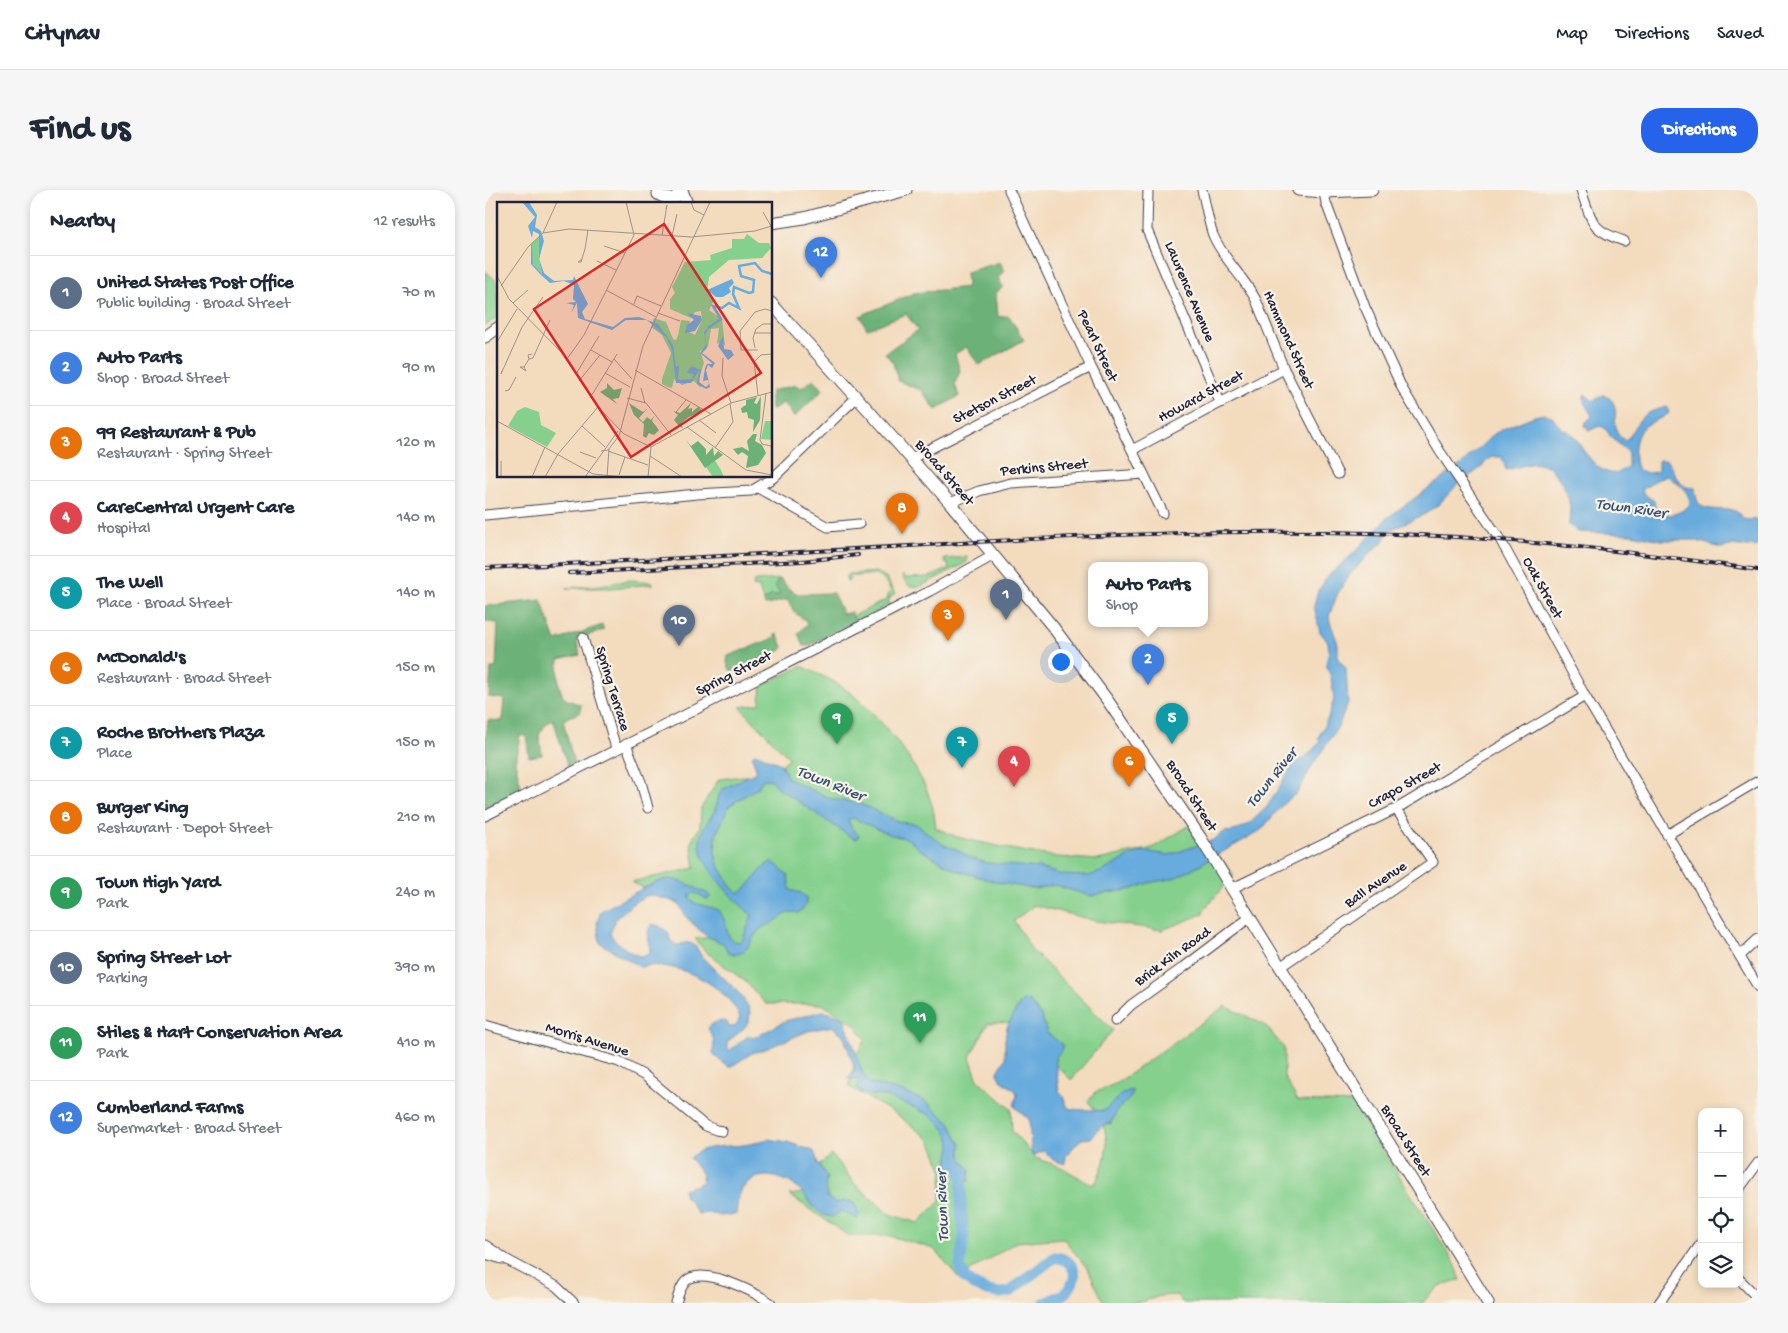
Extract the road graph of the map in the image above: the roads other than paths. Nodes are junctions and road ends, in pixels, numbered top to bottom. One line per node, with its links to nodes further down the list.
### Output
1 (681, 190): 10 (main road); 11 (main road)
2 (906, 190): 12 (main road)
3 (1009, 190): 17 (street, Pearl Street)
4 (1148, 190): 20 (street, Lawrence Avenue)
5 (1202, 190): 18 (street, Hammond Street)
6 (1298, 190): 9 (main road)
7 (1372, 190): 9 (main road)
8 (1581, 190): 13 (street)
9 (1324, 192): 34 (street, Oak Street)
10 (658, 198)
11 (686, 202)
12 (773, 223)
13 (1624, 241)
14 (773, 305): 19 (main road, Broad Street)
15 (497, 328): 16 (main road)
16 (485, 337)
17 (1091, 366): 21 (street, Pearl Street); 22 (street, Stetson Street)
18 (1284, 369): 20 (street, Howard Street); 24 (street, Hammond Street)
19 (857, 397): 22 (main road, Broad Street); 25 (street)
20 (1220, 402): 21 (street, Howard Street)
21 (1132, 450): 23 (street, Pearl Street)
22 (911, 458): 28 (main road, Broad Street)
23 (1144, 474): 28 (street, Perkins Street); 29 (street, Pearl Street)
24 (1338, 474)
25 (773, 477)
26 (772, 478): 27 (street)
27 (758, 488): 30 (street); 31 (street)
28 (950, 503): 32 (main road, Broad Street)
29 (1163, 513)
30 (485, 515)
31 (859, 524)
32 (994, 555): 35 (street, Spring Street); 42 (main road, Broad Street)
33 (583, 638): 36 (street, Spring Terrace)
34 (1585, 696): 39 (street, Crapo Street); 41 (street, Oak Street)
35 (626, 744): 36 (street, Spring Street); 38 (street)
36 (616, 748): 40 (street, Spring Street)
37 (1758, 781): 41 (street)
38 (648, 808)
39 (1396, 809): 42 (street, Crapo Street); 46 (street, Ball Avenue)
40 (485, 816)
41 (1667, 835): 45 (street, Oak Street)
42 (1231, 889): 43 (main road, Broad Street)
43 (1249, 918): 46 (main road, Broad Street); 48 (street, Brick Kiln Road)
44 (1758, 939): 45 (street)
45 (1740, 956): 47 (street, Oak Street)
46 (1280, 967): 62 (main road, Broad Street)
47 (1758, 987)
48 (1115, 1021)
49 (485, 1025): 50 (street, Morris Avenue)
50 (722, 1131)
51 (1758, 1162): 52 (street)
52 (1743, 1183)
53 (485, 1245): 56 (street)
54 (1698, 1249): 63 (street)
55 (485, 1254): 56 (street)
56 (509, 1261): 59 (street)
57 (1743, 1283): 58 (street)
58 (1758, 1298)
59 (574, 1303)
60 (676, 1303): 61 (street)
61 (771, 1303)
62 (1488, 1303)
63 (1659, 1303)

